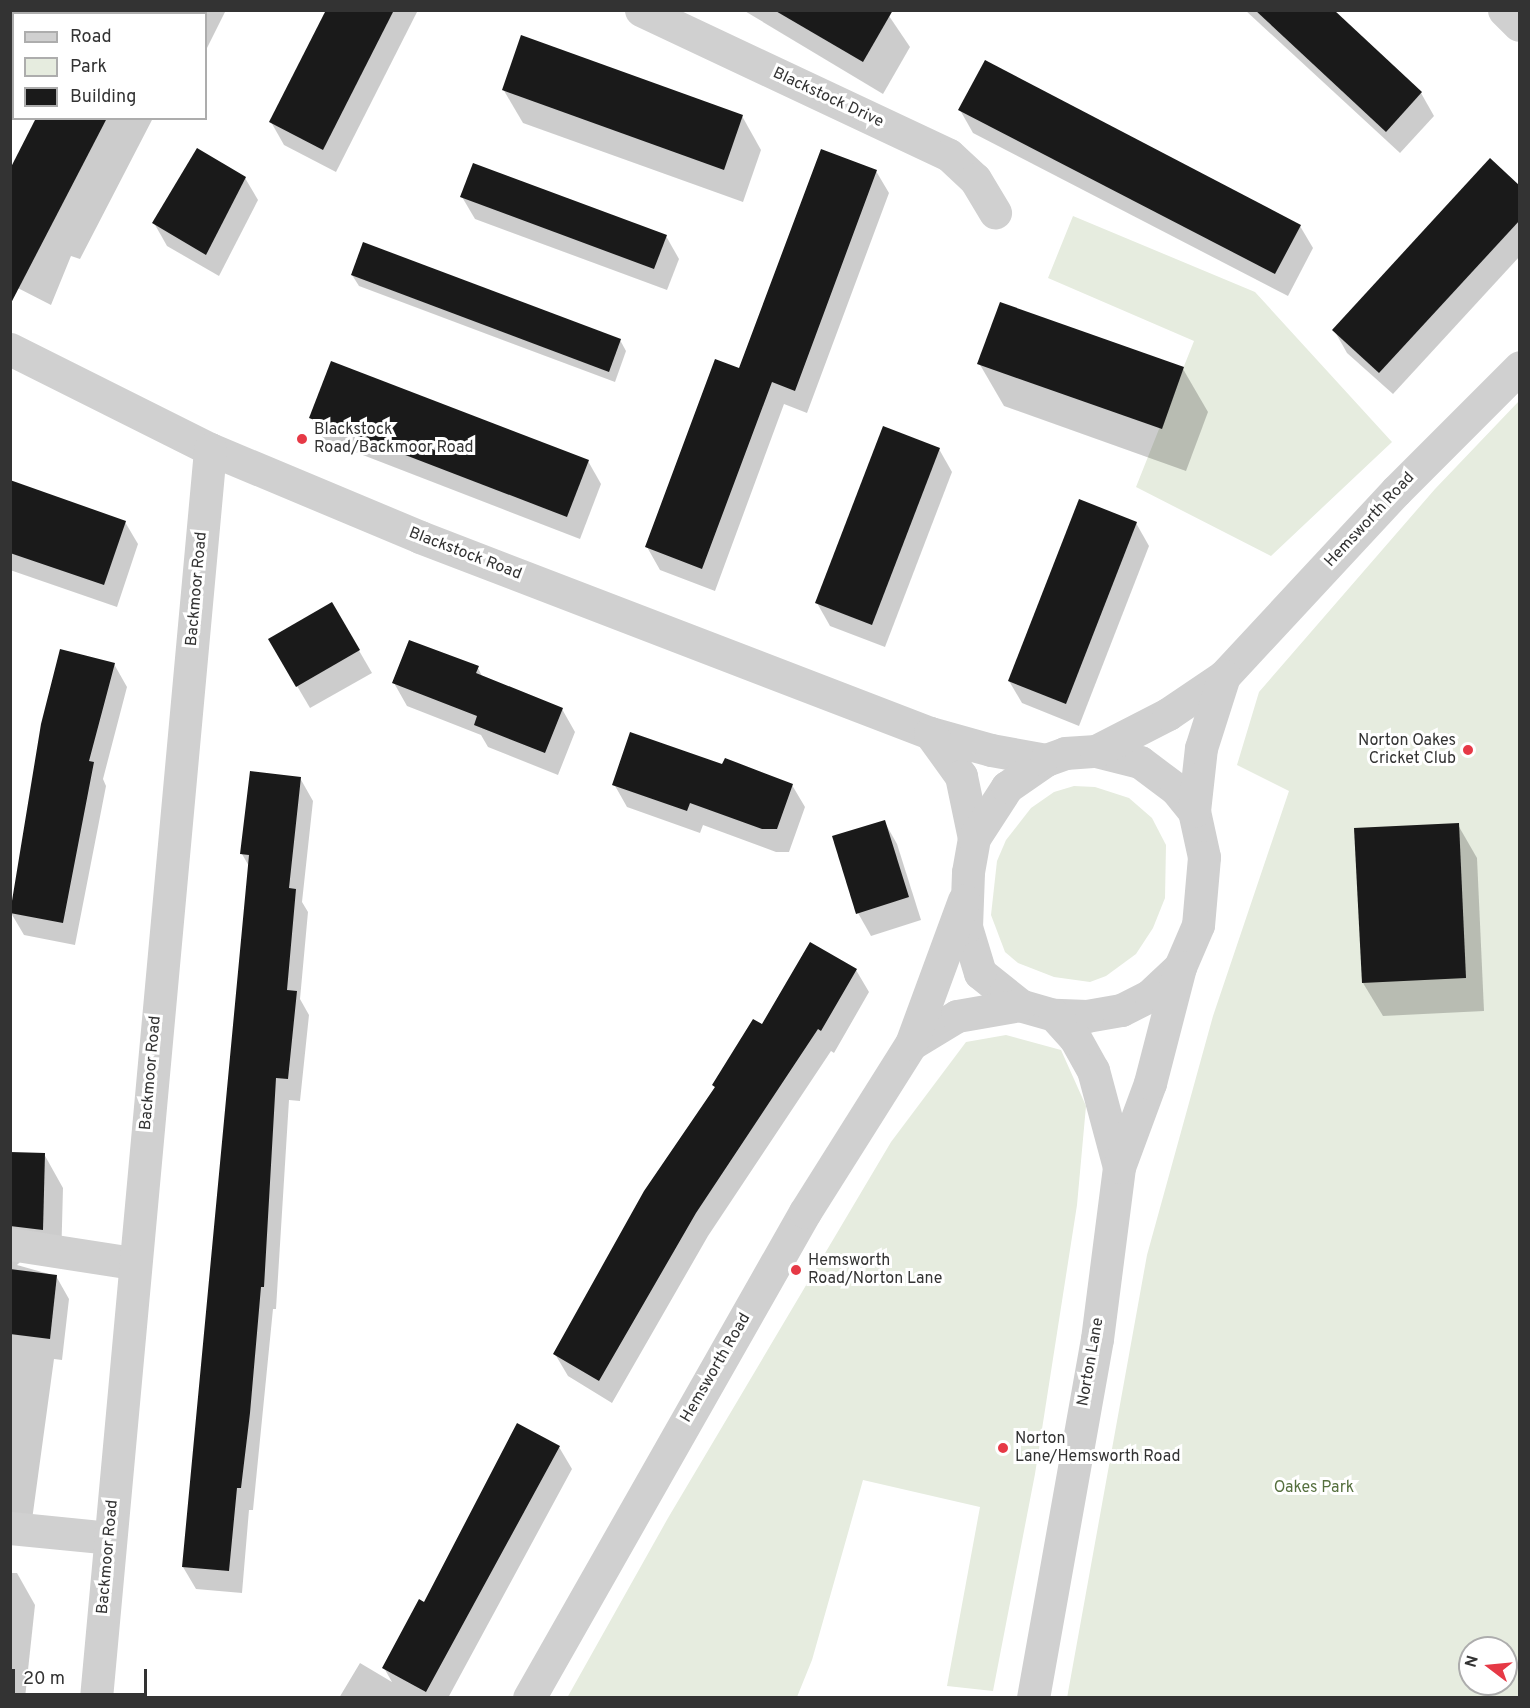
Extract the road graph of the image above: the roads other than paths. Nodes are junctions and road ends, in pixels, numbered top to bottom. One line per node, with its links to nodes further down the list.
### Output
1 (646, 11): 2 (street, Blackstock Drive)
2 (995, 212)
3 (10, 349): 5 (street, Blackstock Road)
4 (1520, 367): 6 (street, Hemsworth Road)
5 (210, 449): 7 (street, Blackstock Road); 19 (street, Backmoor Road)
6 (1224, 676): 8 (street, Hemsworth Road); 10 (street, Hemsworth Road)
7 (930, 732): 9 (street, Blackstock Road); 11 (street)
8 (1096, 751): 9 (street); 10 (street)
9 (1046, 760): 11 (street)
10 (1194, 811): 13 (street, Norton Lane)
11 (974, 838): 12 (street)
12 (964, 900): 14 (street); 16 (street, Hemsworth Road)
13 (1180, 968): 15 (street); 17 (street, Norton Lane)
14 (1020, 1005): 15 (street); 16 (street, Hemsworth Road)
15 (1054, 1015): 17 (street, Norton Lane)
16 (911, 1044): 23 (street, Hemsworth Road)
17 (1119, 1167): 24 (street, Norton Lane)
18 (10, 1244): 19 (street)
19 (133, 1263): 21 (street, Backmoor Road)
20 (10, 1528): 21 (street)
21 (110, 1538): 22 (street, Backmoor Road)
22 (96, 1698)
23 (529, 1698)
24 (1033, 1698)

